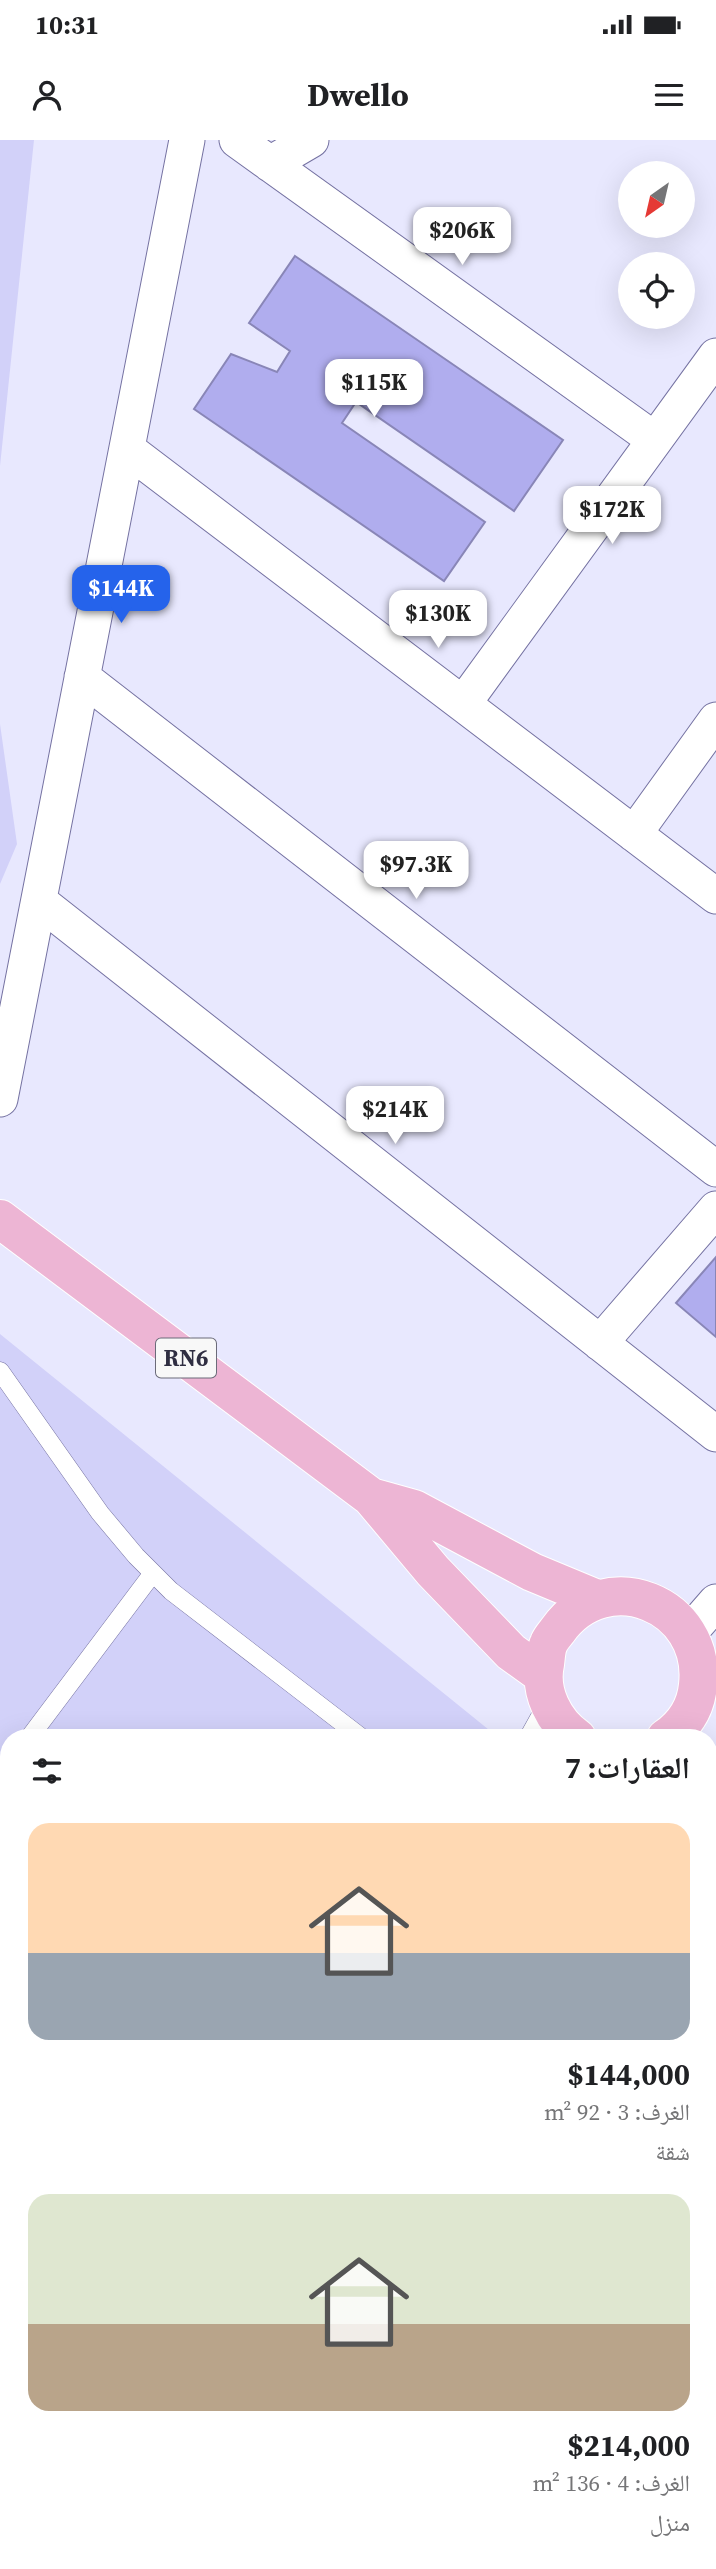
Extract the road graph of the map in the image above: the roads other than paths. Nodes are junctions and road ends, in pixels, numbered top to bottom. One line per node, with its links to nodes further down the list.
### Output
1 (187, 140): 7 (street)
2 (237, 140): 4 (street)
3 (311, 140): 4 (street)
4 (270, 164): 6 (street)
5 (716, 356): 6 (street)
6 (655, 440): 9 (street)
7 (127, 449): 8 (street); 9 (street)
8 (82, 677): 13 (street); 15 (street)
9 (463, 704): 11 (street)
10 (716, 720): 11 (street)
11 (634, 834): 12 (street)
12 (716, 896)
13 (39, 901): 14 (street); 18 (street)
14 (0, 1099)
15 (716, 1169)
16 (716, 1209): 18 (street)
17 (0, 1219): 21 (main road, RN6)
18 (600, 1343): 20 (street)
19 (0, 1371): 22 (lane)
20 (716, 1434)
21 (371, 1497): 23 (main road, RN6); 26 (main road, RN6)
22 (153, 1573): 28 (lane); 29 (lane)
23 (597, 1599): 25 (main road, RN6); 26 (main road, RN6)
24 (716, 1602): 25 (street)
25 (689, 1633): 27 (main road, RN6)
26 (545, 1689): 30 (lane); 31 (main road, RN6)
27 (706, 1709): 32 (main road, RN6)
28 (36, 1729)
29 (350, 1729)
30 (531, 1729)
31 (565, 1729)
32 (680, 1729)

